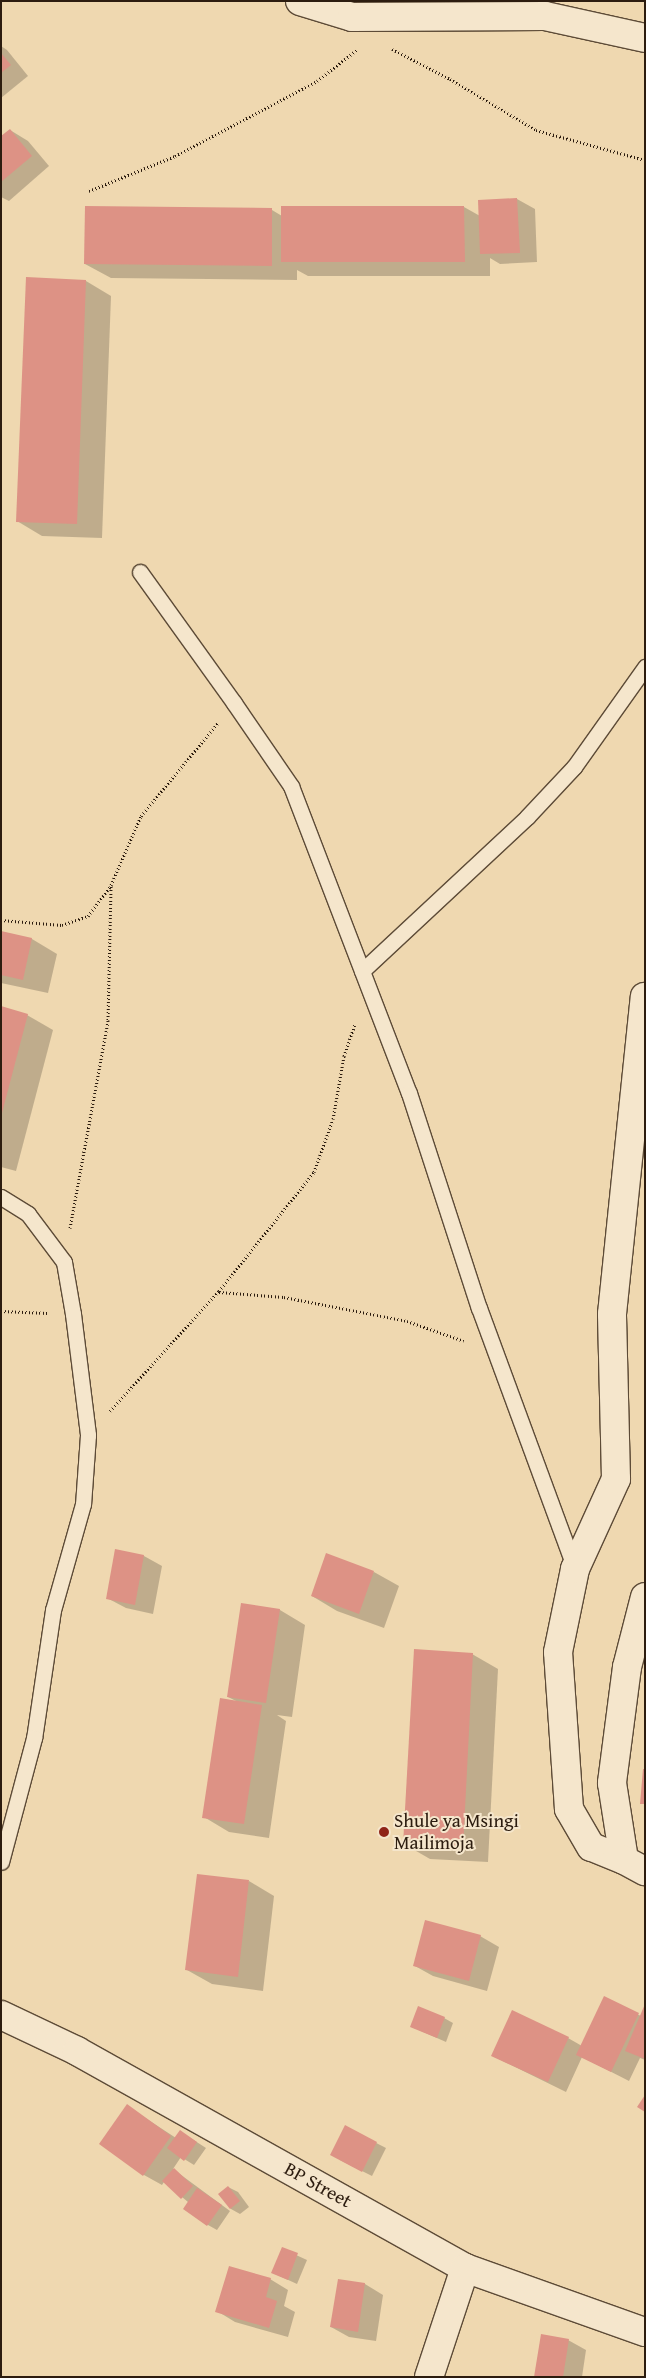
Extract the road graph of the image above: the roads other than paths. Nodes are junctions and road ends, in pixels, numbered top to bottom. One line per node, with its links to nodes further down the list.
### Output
1 (300, 1): 2 (street)
2 (645, 38)
3 (140, 572): 5 (lane)
4 (645, 667): 5 (lane)
5 (362, 971): 8 (lane)
6 (645, 997): 8 (street)
7 (1, 1197): 10 (lane)
8 (575, 1569): 11 (street)
9 (645, 1597): 11 (street)
10 (1, 1862)
11 (634, 1866)
12 (1, 2015): 13 (street, BP Street)
13 (466, 2268): 14 (street, BP Street); 15 (street)
14 (645, 2332)
15 (429, 2377)

